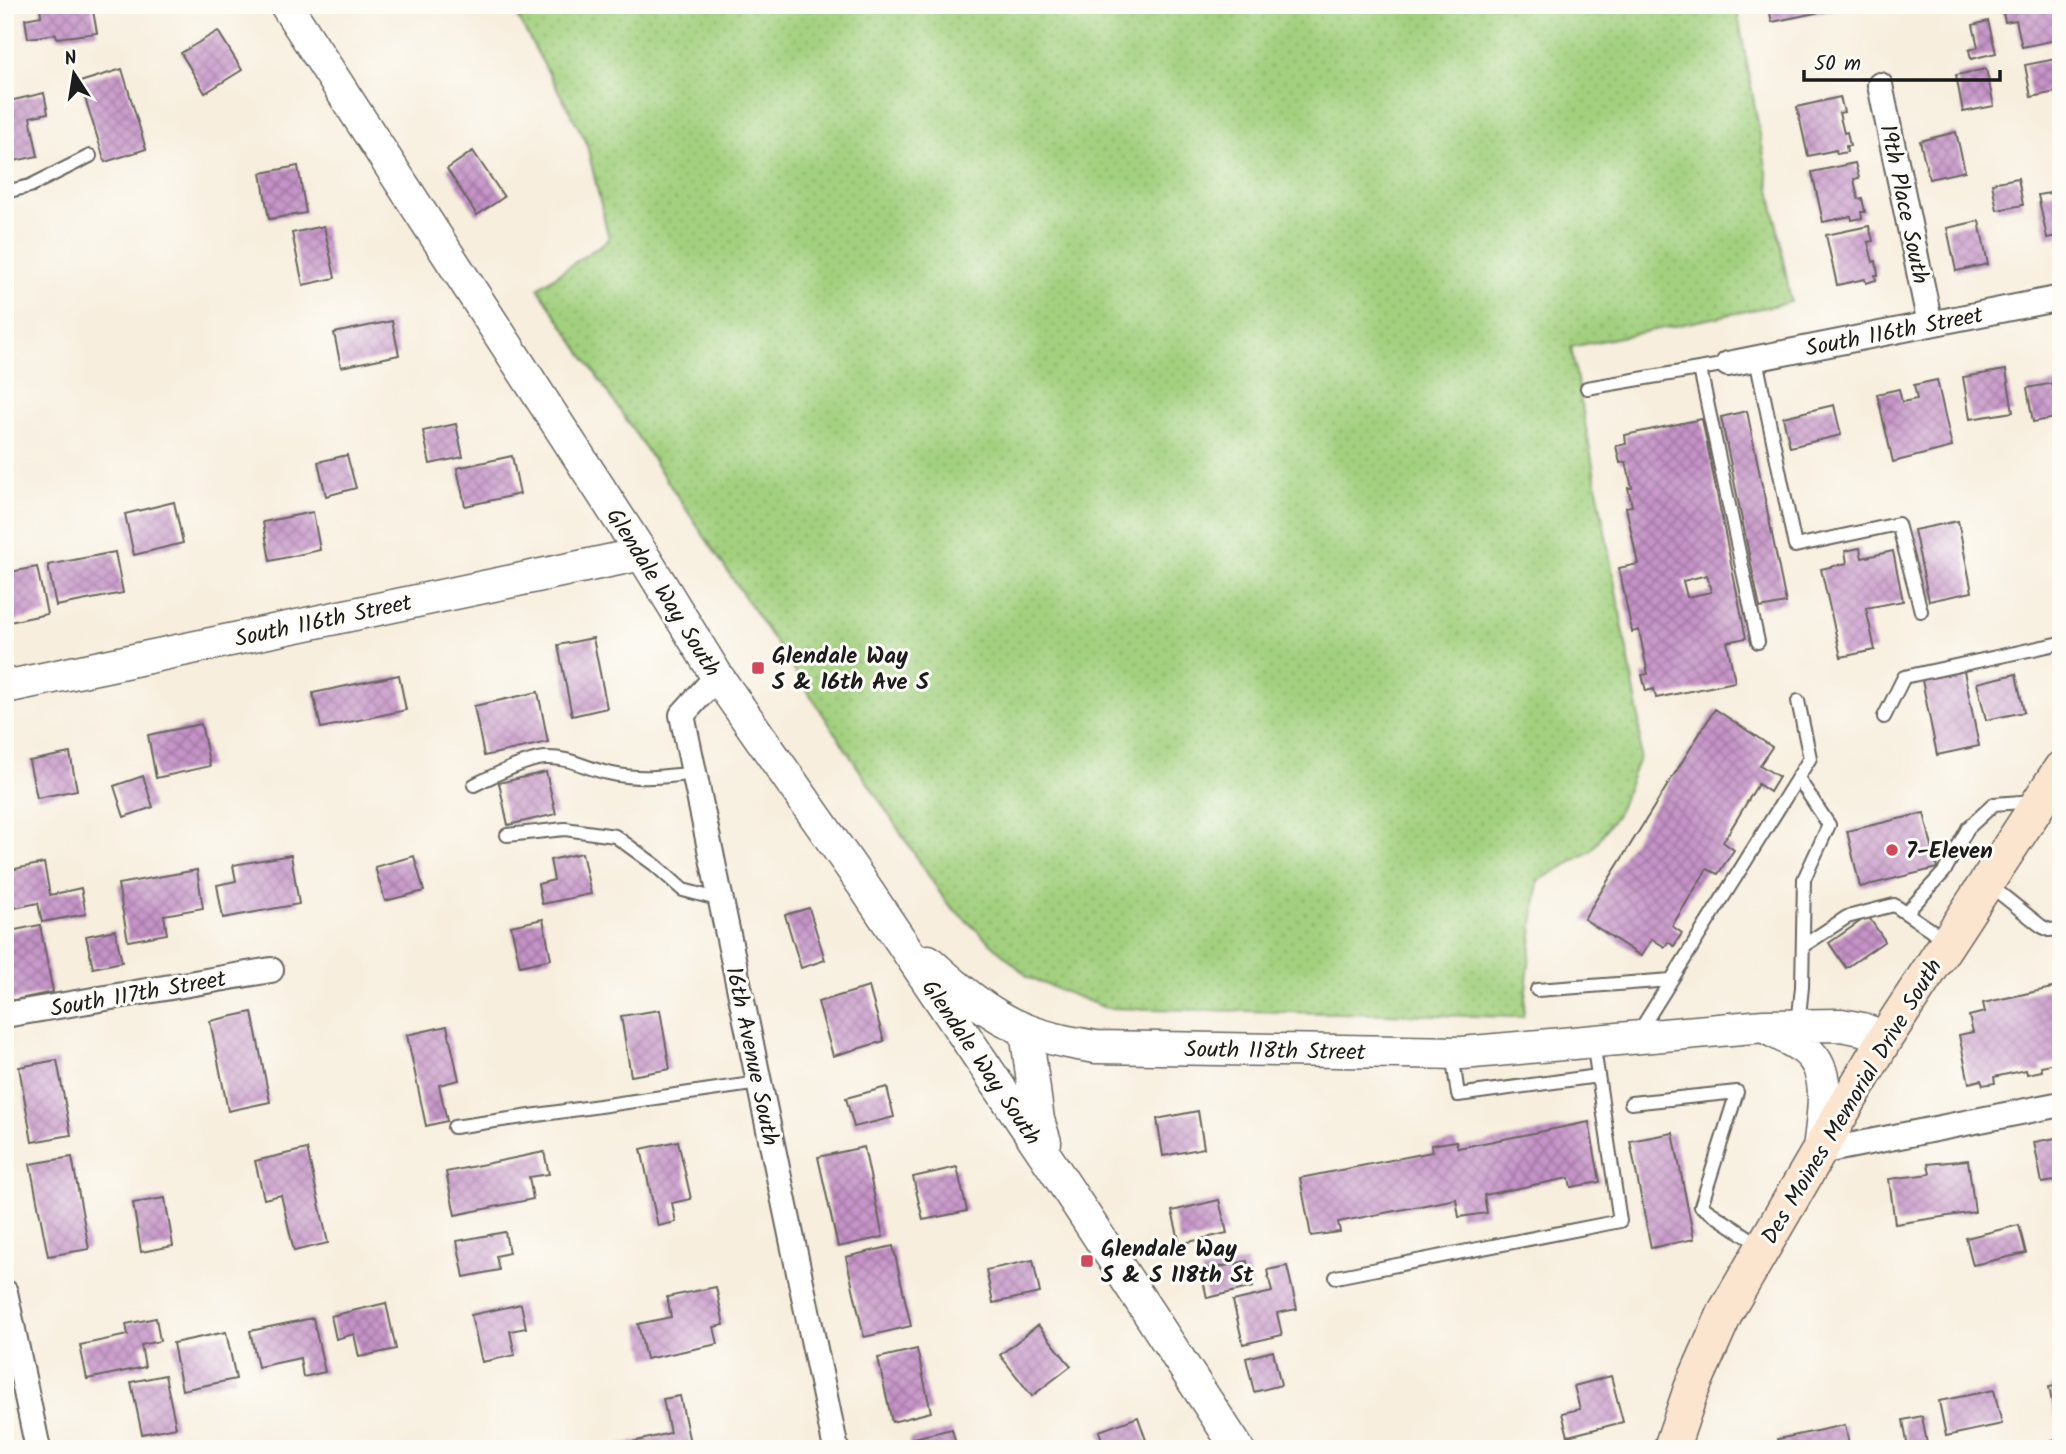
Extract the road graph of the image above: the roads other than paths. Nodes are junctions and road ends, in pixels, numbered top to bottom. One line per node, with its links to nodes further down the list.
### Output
1 (286, 5): 11 (street, Glendale Way South)
2 (1880, 85): 6 (street, 19th Place South)
3 (90, 156): 4 (lane)
4 (5, 192)
5 (2061, 298): 6 (street, South 116th Street)
6 (1930, 324): 7 (street, South 116th Street)
7 (1756, 359): 8 (street, South 116th Street); 12 (lane)
8 (1728, 364): 9 (lane)
9 (1700, 369): 10 (lane); 13 (lane)
10 (1587, 388)
11 (642, 554): 15 (street, Glendale Way South); 16 (street, South 116th Street)
12 (1921, 611)
13 (1758, 642)
14 (2061, 643): 18 (lane)
15 (717, 676): 20 (street, 16th Avenue South); 25 (street, Glendale Way South)
16 (5, 687)
17 (1798, 701): 21 (lane)
18 (1884, 717)
19 (2061, 769): 23 (main road, Des Moines Memorial Drive South)
20 (694, 772): 22 (lane); 27 (street, 16th Avenue South)
21 (1798, 778): 31 (lane); 33 (lane)
22 (474, 785)
23 (2040, 801): 26 (main road, Des Moines Memorial Drive South); 28 (lane)
24 (507, 835): 27 (lane)
25 (853, 870): 38 (street, South 118th Street); 49 (street, Glendale Way South)
26 (1987, 883): 29 (lane); 30 (main road, Des Moines Memorial Drive South)
27 (721, 900): 44 (street, 16th Avenue South)
28 (1906, 913): 30 (lane); 31 (lane)
29 (2061, 929)
30 (1949, 941): 40 (main road, Des Moines Memorial Drive South)
31 (1802, 946): 37 (lane)
32 (271, 970): 35 (street, South 117th Street)
33 (1671, 980): 34 (lane); 39 (lane)
34 (1537, 990)
35 (5, 1015)
36 (1764, 1026): 37 (street, South 118th Street); 39 (street, South 118th Street); 48 (street)
37 (1798, 1026): 40 (street, South 118th Street)
38 (1026, 1030): 42 (street, South 118th Street); 49 (street, Glendale Way South)
39 (1635, 1038): 41 (street, South 118th Street)
40 (1885, 1038): 48 (main road, Des Moines Memorial Drive South)
41 (1593, 1041): 42 (street, South 118th Street); 43 (lane)
42 (1452, 1052): 43 (lane)
43 (1598, 1076): 51 (lane)
44 (759, 1083): 47 (lane); 55 (street, 16th Avenue South)
45 (1631, 1103): 50 (lane)
46 (2061, 1104): 48 (street)
47 (454, 1126)
48 (1819, 1152): 50 (main road, Des Moines Memorial Drive South)
49 (1055, 1170): 56 (street, Glendale Way South)
50 (1763, 1247): 57 (main road, Des Moines Memorial Drive South)
51 (1335, 1276)
52 (5, 1292): 54 (street)
53 (2061, 1446): 58 (lane)
54 (38, 1449)
55 (836, 1449)
56 (1238, 1449)
57 (1671, 1449)
58 (2045, 1449)

